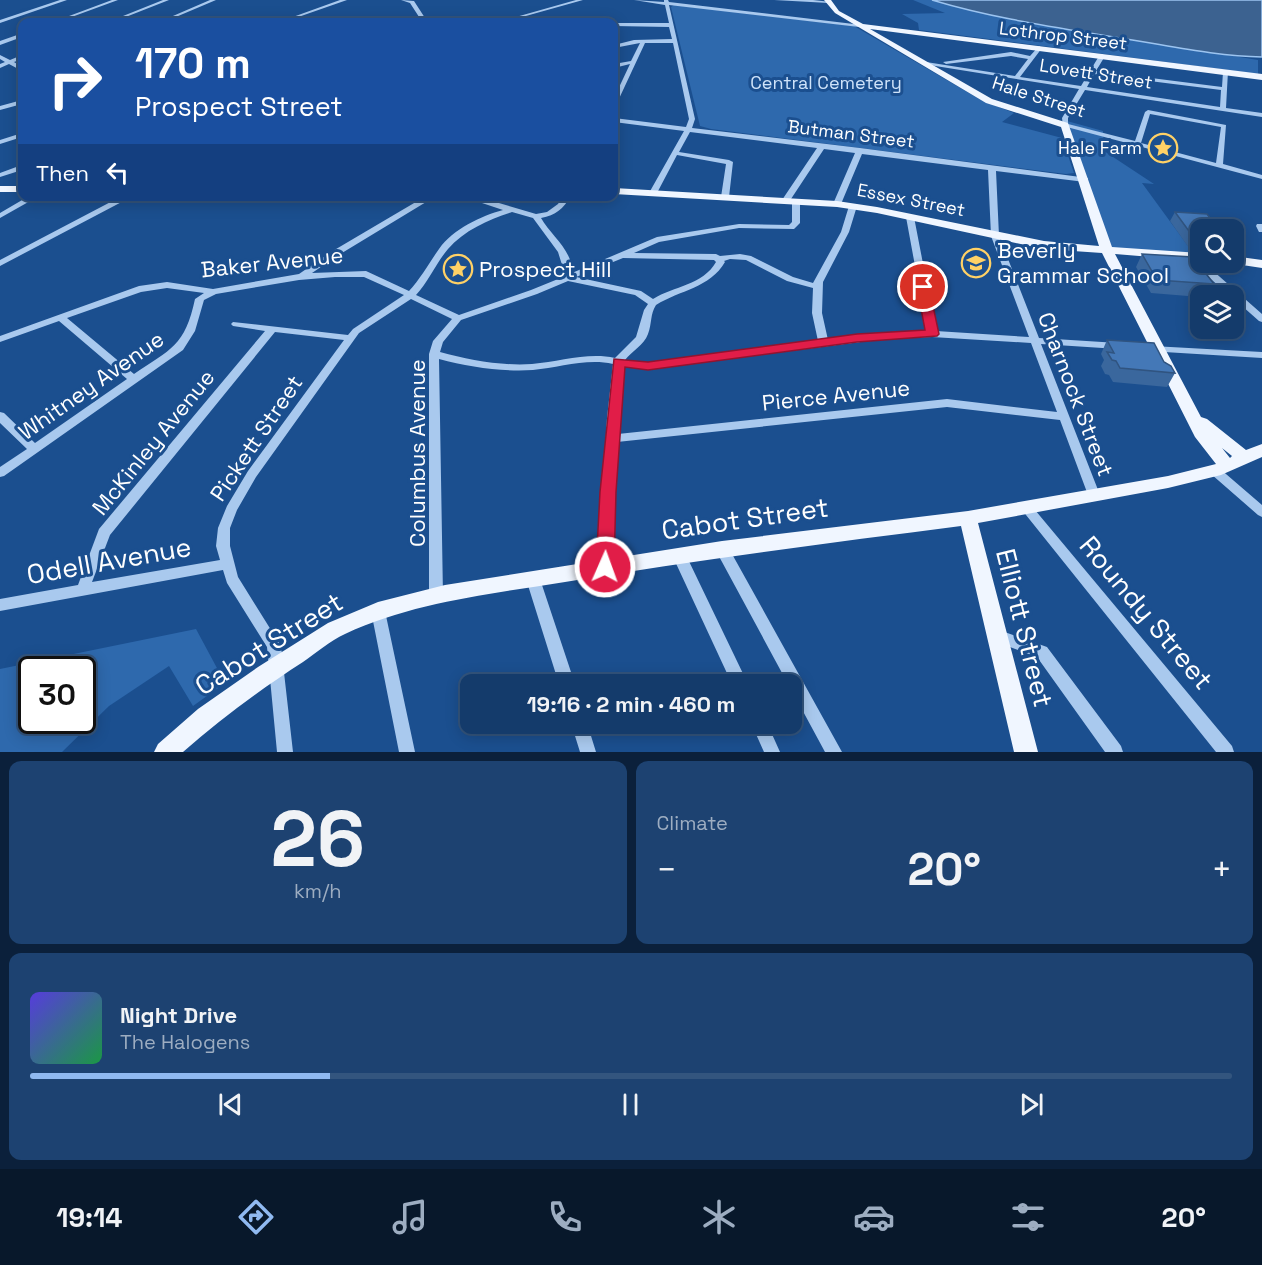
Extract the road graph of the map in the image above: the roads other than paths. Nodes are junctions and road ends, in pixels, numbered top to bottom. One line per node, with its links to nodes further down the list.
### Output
1 (65, 0): 18 (street)
2 (116, 0): 12 (street)
3 (167, 0): 13 (street)
4 (214, 0): 14 (street)
5 (345, 0): 15 (street)
6 (403, 0): 16 (street)
7 (581, 0): 17 (street)
8 (636, 0): 11 (street)
9 (776, 0): 10 (street)
10 (828, 1): 21 (main road, Hale Street)
11 (666, 2): 20 (street); 21 (street)
12 (66, 18)
13 (120, 18)
14 (171, 18)
15 (293, 18)
16 (422, 18)
17 (515, 18)
18 (0, 22)
19 (618, 25): 20 (street)
20 (671, 25): 23 (street)
21 (859, 25): 27 (main road, Lothrop Street); 34 (main road, Hale Street)
22 (18, 36): 25 (street)
23 (675, 41): 24 (street); 51 (street)
24 (643, 42): 26 (street); 33 (street)
25 (0, 43)
26 (618, 45)
27 (1039, 48): 28 (main road, Lothrop Street); 30 (street)
28 (1102, 56): 38 (street); 39 (main road, Lothrop Street)
29 (0, 57): 32 (street)
30 (1032, 58): 34 (street); 41 (street)
31 (18, 59): 32 (street)
32 (10, 62): 36 (street); 37 (street)
33 (633, 62): 35 (street); 44 (street)
34 (929, 64): 41 (street, Lovett Street); 50 (main road, Hale Street)
35 (618, 65)
36 (0, 66)
37 (18, 67)
38 (1094, 72): 42 (street); 43 (street)
39 (1227, 72): 40 (main road, Lothrop Street); 43 (street)
40 (1262, 77)
41 (1017, 78): 42 (street, Lovett Street)
42 (1084, 87): 47 (street, Lovett Street); 50 (street)
43 (1225, 89): 47 (street)
44 (618, 94)
45 (18, 103): 46 (street)
46 (0, 108)
47 (1223, 109): 48 (street, Lovett Street)
48 (1262, 115)
49 (618, 120): 51 (street, Butman Street)
50 (1065, 125): 54 (street, Hale Street); 63 (main road)
51 (689, 128): 55 (street, Butman Street); 57 (street)
52 (18, 136): 53 (street)
53 (0, 142)
54 (1137, 145): 58 (street, Hale Street); 58 (street)
55 (822, 146): 56 (street, Butman Street); 74 (street)
56 (860, 150): 59 (street, Butman Street); 75 (street)
57 (675, 153): 67 (street); 68 (street)
58 (1219, 166): 62 (street, Hale Street)
59 (992, 168): 63 (street, Butman Street); 81 (street, Charnock Street)
60 (18, 169): 61 (street)
61 (0, 175)
62 (1262, 177)
63 (1084, 180): 82 (main road)
64 (0, 189): 65 (main road)
65 (18, 189)
66 (618, 191): 67 (main road, Essex Street)
67 (653, 193): 68 (main road, Essex Street)
68 (725, 197): 74 (main road, Essex Street)
69 (26, 201): 78 (street)
70 (119, 201): 87 (street)
71 (424, 201): 90 (street)
72 (482, 201): 77 (street)
73 (563, 201): 79 (street)
74 (791, 201): 75 (main road, Essex Street); 83 (street)
75 (837, 204): 76 (main road, Essex Street)
76 (853, 206): 80 (main road, Essex Street); 92 (street)
77 (512, 210): 79 (street); 94 (street)
78 (0, 216)
79 (536, 216): 91 (street)
80 (910, 217): 81 (main road, Essex Street); 101 (street)
81 (995, 236): 82 (main road, Essex Street); 104 (street, Charnock Street)
82 (1107, 250): 84 (main road, Essex Street); 108 (main road)
83 (618, 255): 85 (street); 91 (street)
84 (1190, 257)
85 (720, 259): 92 (street); 95 (street)
86 (1244, 262): 88 (main road)
87 (0, 263)
88 (1262, 264)
89 (1212, 273): 98 (street)
90 (299, 277): 93 (street, Baker Avenue); 94 (street, Baker Avenue)
91 (567, 278): 95 (street); 97 (street)
92 (818, 287): 105 (street)
93 (213, 292): 96 (street, Baker Avenue); 112 (street, Whitney Avenue)
94 (412, 294): 97 (street, Baker Avenue); 102 (street, Pickett Street)
95 (654, 303): 111 (street)
96 (60, 317): 103 (street, Baker Avenue); 112 (street)
97 (458, 318): 109 (street, Columbus Avenue)
98 (1262, 319)
99 (236, 324): 100 (street)
100 (271, 330): 102 (street); 131 (street, McKinley Avenue)
101 (932, 334): 104 (street); 105 (street)
102 (350, 338): 128 (street, Pickett Street)
103 (0, 339)
104 (1035, 340): 106 (street); 115 (street, Charnock Street)
105 (823, 342): 111 (street)
106 (1124, 346)
107 (1136, 347): 108 (street)
108 (1159, 349): 110 (street); 114 (main road)
109 (434, 354): 111 (street); 132 (street, Columbus Avenue)
110 (1262, 356)
111 (618, 362): 116 (street)
112 (135, 380): 117 (street, Whitney Avenue)
113 (0, 416): 117 (street)
114 (1194, 416): 119 (main road); 120 (main road)
115 (1064, 417): 116 (street, Pierce Avenue); 122 (street, Charnock Street)
116 (612, 438): 129 (street)
117 (34, 449): 121 (street, Whitney Avenue)
118 (1262, 450): 119 (main road, Cabot Street)
119 (1245, 458): 120 (main road, Cabot Street)
120 (1221, 468): 122 (main road, Cabot Street); 124 (street)
121 (0, 473)
122 (1094, 495): 123 (main road, Cabot Street)
123 (1026, 507): 125 (main road, Cabot Street); 149 (street, Roundy Street)
124 (1262, 512)
125 (968, 518): 126 (main road, Cabot Street); 135 (main road, Elliott Street)
126 (722, 549): 127 (main road, Cabot Street); 146 (street)
127 (680, 557): 129 (main road, Cabot Street); 138 (street)
128 (227, 564): 131 (street, Odell Avenue); 136 (street, Pickett Street)
129 (605, 567): 130 (main road, Cabot Street)
130 (533, 579): 132 (main road, Cabot Street); 137 (street)
131 (83, 590): 133 (street, Odell Avenue)
132 (436, 596): 134 (main road, Cabot Street)
133 (0, 605)
134 (378, 611): 136 (main road, Cabot Street); 143 (street)
135 (996, 635): 147 (main road, Elliott Street); 148 (street)
136 (277, 668): 141 (main road, Cabot Street); 142 (street, Pickett Street)
137 (564, 674)
138 (735, 674)
139 (582, 734): 144 (street)
140 (764, 734): 145 (street)
141 (166, 752)
142 (285, 752)
143 (407, 752)
144 (588, 752)
145 (772, 752)
146 (834, 752)
147 (1026, 752)
148 (1116, 752)
149 (1226, 752)

